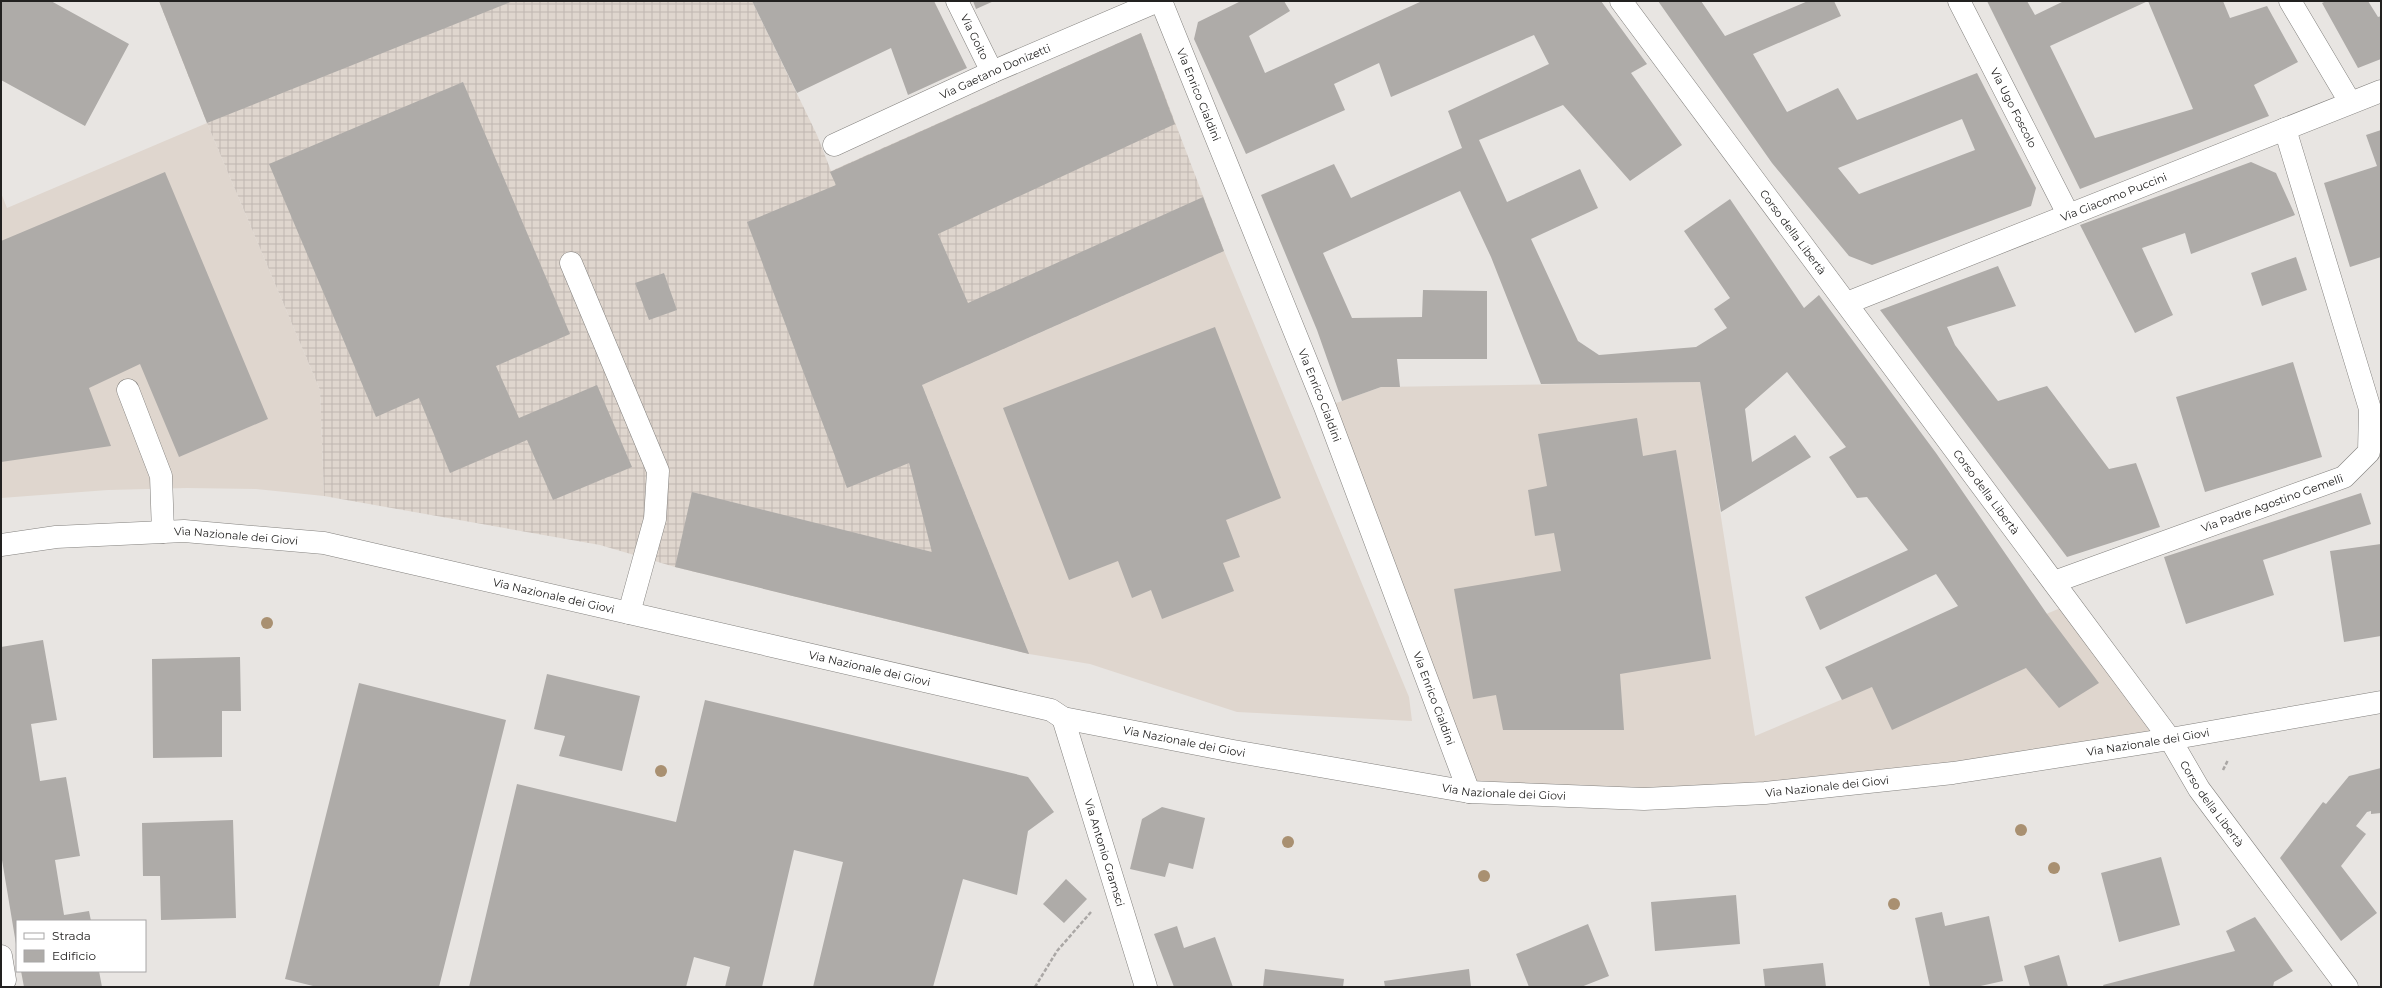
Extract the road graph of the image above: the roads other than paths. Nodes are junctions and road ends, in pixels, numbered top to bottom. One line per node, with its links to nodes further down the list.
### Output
1 (957, 1): 6 (street, Via Goito)
2 (1159, 1): 6 (street, Via Gaetano Donizetti); 22 (street, Via Enrico Cialdini)
3 (1621, 1): 13 (street, Corso della Libertà)
4 (1959, 1): 11 (street, Via Ugo Foscolo)
5 (2290, 1): 8 (street)
6 (992, 72): 10 (street, Via Gaetano Donizetti)
7 (2381, 91): 8 (street, Via Giacomo Puccini)
8 (2350, 102): 9 (street, Via Giacomo Puccini)
9 (2285, 129): 11 (street, Via Giacomo Puccini); 17 (street, Via Padre Agostino Gemelli)
10 (834, 145)
11 (2068, 214): 13 (street, Via Giacomo Puccini)
12 (571, 263): 18 (street)
13 (1847, 303): 17 (street, Corso della Libertà)
14 (128, 390): 15 (street)
15 (163, 532): 16 (street, Via Nazionale dei Giovi); 18 (street, Via Nazionale dei Giovi)
16 (1, 545)
17 (2054, 582): 21 (street, Corso della Libertà)
18 (629, 613): 20 (street, Via Nazionale dei Giovi)
19 (2381, 702): 21 (street, Via Nazionale dei Giovi)
20 (1063, 718): 22 (street, Via Nazionale dei Giovi); 25 (street, Via Antonio Gramsci)
21 (2170, 739): 22 (street, Via Nazionale dei Giovi); 26 (street, Corso della Libertà)
22 (1470, 792)
23 (1, 956): 24 (street)
24 (5, 980)
25 (1146, 987)
26 (2347, 987)

